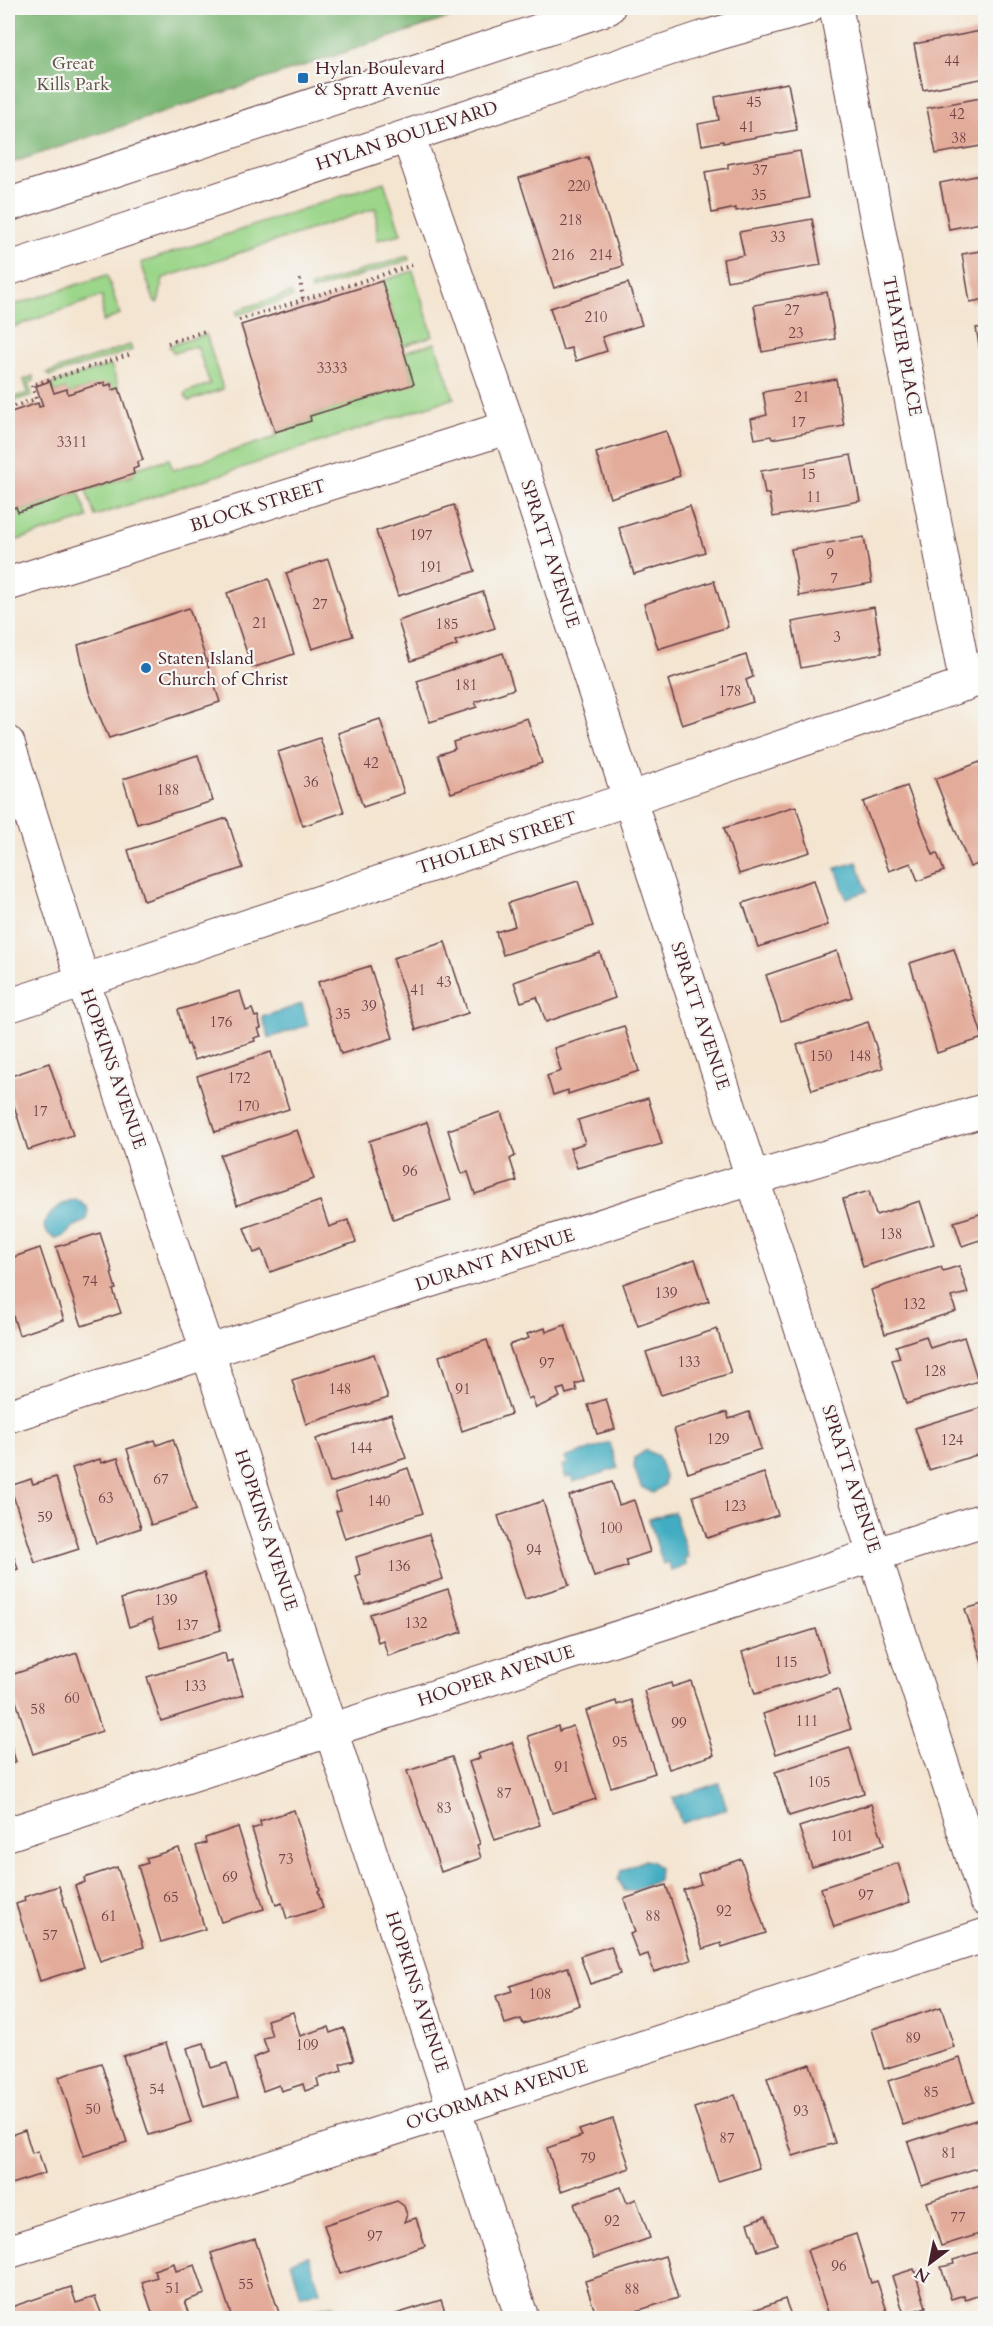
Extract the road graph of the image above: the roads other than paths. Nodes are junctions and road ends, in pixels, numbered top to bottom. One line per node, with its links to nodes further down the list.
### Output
1 (608, 8): 5 (street)
2 (807, 8): 4 (street, HYLAN BOULEVARD)
3 (836, 8): 9 (street, THAYER PLACE)
4 (408, 136): 6 (street, HYLAN BOULEVARD); 7 (street, SPRATT AVENUE)
5 (8, 205)
6 (8, 269)
7 (509, 427): 8 (street, BLOCK STREET); 11 (street, SPRATT AVENUE)
8 (8, 584)
9 (976, 680): 11 (street, THOLLEN STREET)
10 (8, 743): 12 (street, HOPKINS AVENUE)
11 (629, 800): 12 (street, THOLLEN STREET); 15 (street, SPRATT AVENUE)
12 (83, 981): 13 (street, THOLLEN STREET); 16 (street, HOPKINS AVENUE)
13 (8, 1006)
14 (986, 1110): 15 (street, DURANT AVENUE)
15 (754, 1180): 16 (street, DURANT AVENUE); 19 (street, SPRATT AVENUE)
16 (208, 1353): 17 (street, DURANT AVENUE); 20 (street, HOPKINS AVENUE)
17 (8, 1416)
18 (986, 1519): 19 (street, HOOPER AVENUE)
19 (875, 1553): 20 (street, HOOPER AVENUE); 22 (street, SPRATT AVENUE)
20 (331, 1730): 21 (street, HOOPER AVENUE); 24 (street, HOPKINS AVENUE)
21 (8, 1834)
22 (986, 1899)
23 (986, 1935): 24 (street, O'GORMAN AVENUE)
24 (455, 2109): 25 (street, O'GORMAN AVENUE); 26 (street, HOPKINS AVENUE)
25 (8, 2252)
26 (522, 2319)

